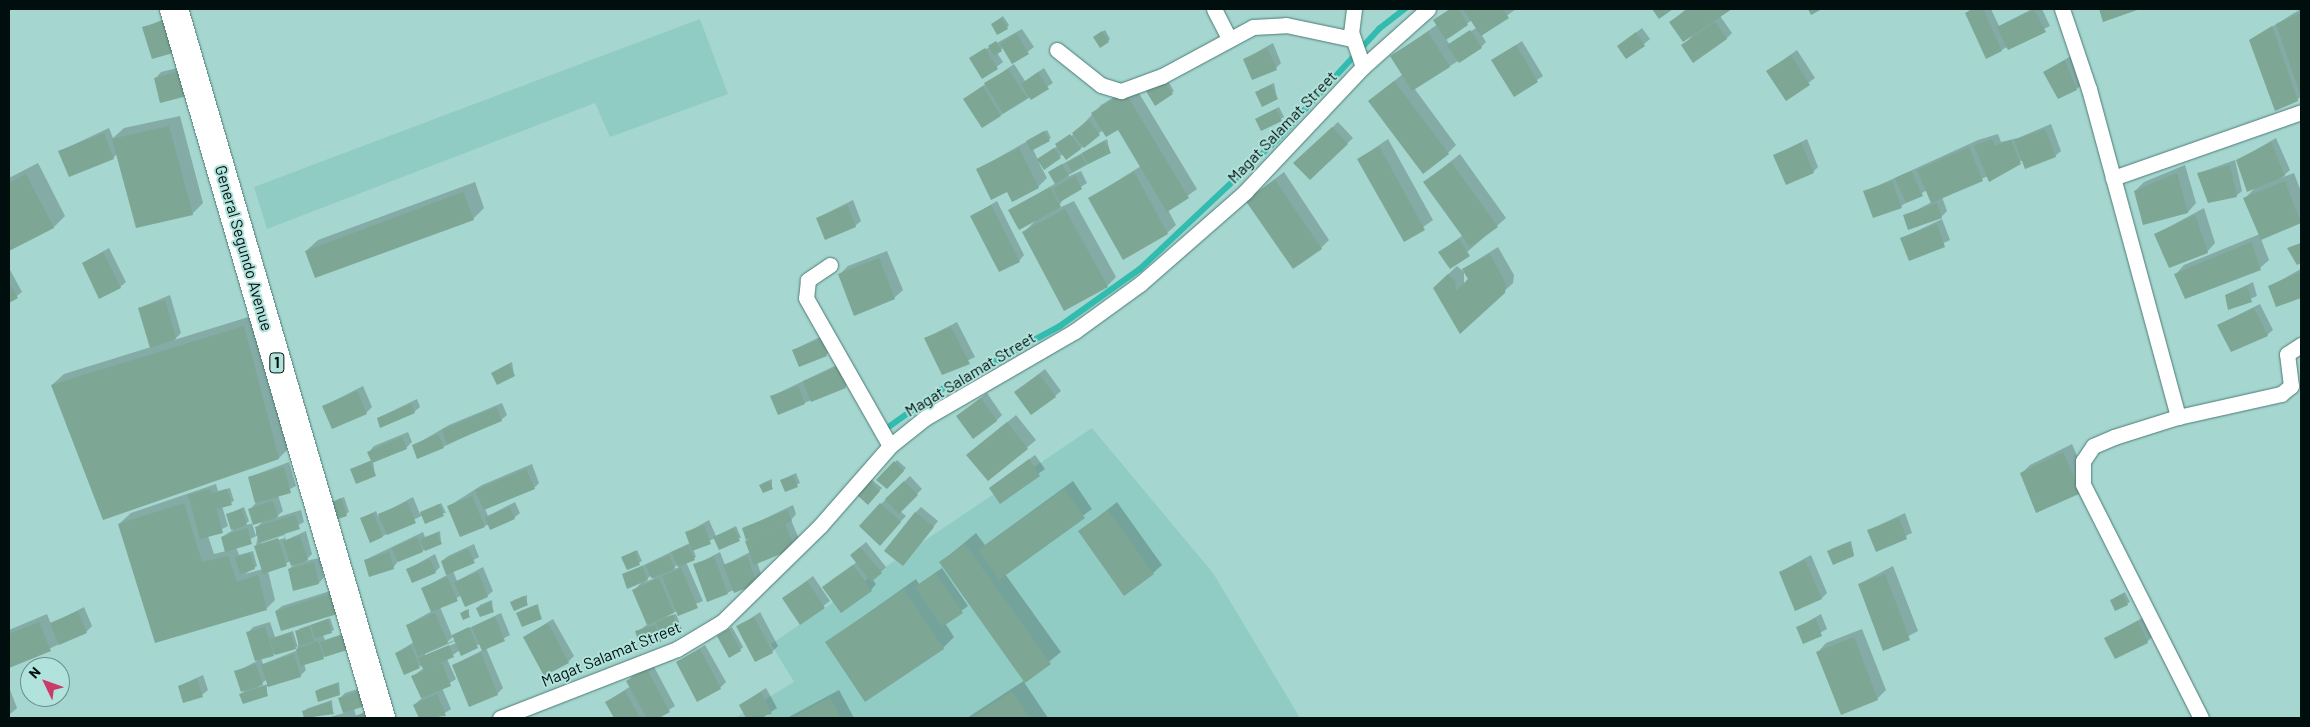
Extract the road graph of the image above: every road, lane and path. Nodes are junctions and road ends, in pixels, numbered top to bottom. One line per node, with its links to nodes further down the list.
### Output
1 (174, 9): 16 (highway, General Segundo Avenue / 1)
2 (1214, 9): 6 (street)
3 (1354, 9): 7 (street)
4 (1428, 9): 9 (street, Magat Salamat Street)
5 (2062, 9): 11 (street)
6 (1230, 38): 7 (street); 8 (street)
7 (1353, 42): 9 (street)
8 (1058, 50)
9 (1362, 64): 15 (street, Magat Salamat Street)
10 (2301, 112): 11 (street)
11 (2113, 178): 14 (street)
12 (830, 265): 15 (street)
13 (2301, 345): 14 (street)
14 (2178, 417): 18 (street)
15 (890, 446): 17 (street, Magat Salamat Street)
16 (381, 718)
17 (500, 718)
18 (2201, 718)

